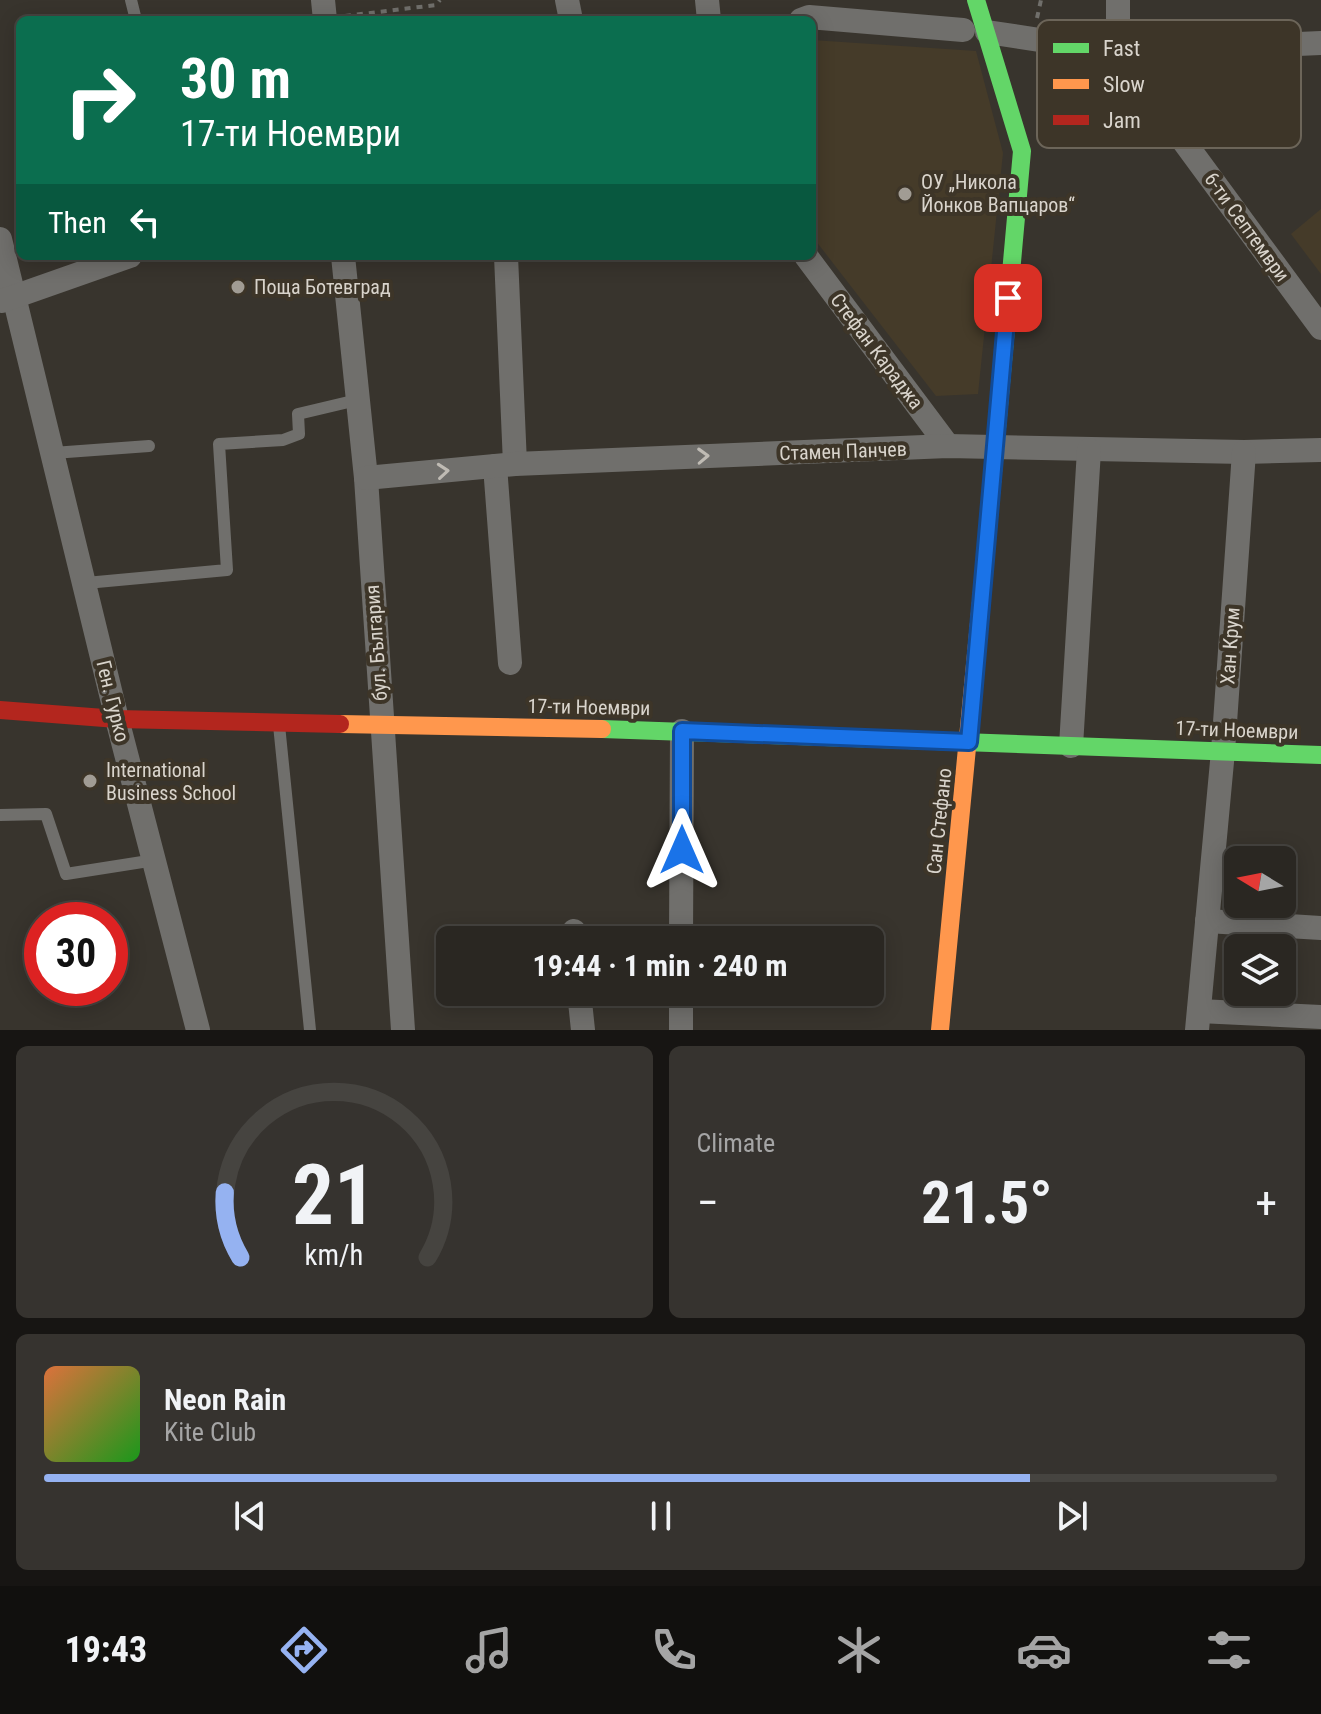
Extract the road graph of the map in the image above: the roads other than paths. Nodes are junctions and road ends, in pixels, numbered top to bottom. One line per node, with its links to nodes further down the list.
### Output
1 (976, 0): 3 (street, Сан Стефано)
2 (816, 18): 3 (street)
3 (975, 31): 4 (street); 18 (street, Сан Стефано)
4 (1037, 41)
5 (1321, 43): 6 (street)
6 (1301, 44)
7 (1189, 148): 14 (street, 6-ти Септември)
8 (0, 239): 13 (street, Ген. Гурко)
9 (119, 260): 13 (street)
10 (343, 260): 15 (street, бул. България)
11 (506, 260): 23 (street)
12 (809, 260): 17 (street, Стефан Караджа)
13 (8, 300): 22 (street, Ген. Гурко)
14 (1321, 328)
15 (357, 400): 24 (street, бул. България); 25 (lane)
16 (149, 446): 22 (lane)
17 (948, 446): 18 (street, Стамен Панчев); 23 (street, Стамен Панчев, one-way to 17)
18 (994, 446): 19 (street, Стамен Панчев); 32 (street, Сан Стефано)
19 (1089, 450): 21 (street, Стамен Панчев); 33 (street)
20 (1321, 450): 21 (street, Стамен Панчев)
21 (1244, 452): 34 (street, Хан Крум)
22 (53, 453): 25 (street, Ген. Гурко)
23 (505, 465): 24 (street, Стамен Панчев, one-way to 23); 26 (street)
24 (366, 478): 30 (street, бул. България)
25 (86, 583): 28 (street, Ген. Гурко)
26 (510, 663)
27 (0, 710): 28 (street, 17-ти Ноември)
28 (117, 719): 29 (street, 17-ти Ноември); 37 (street, Ген. Гурко)
29 (279, 725): 30 (street, 17-ти Ноември); 46 (lane)
30 (381, 726): 31 (street, 17-ти Ноември); 47 (street, бул. България)
31 (682, 731): 32 (street, 17-ти Ноември); 39 (street)
32 (969, 742): 33 (street, 17-ти Ноември); 50 (street, Сан Стефано)
33 (1071, 746): 34 (street, 17-ти Ноември)
34 (1223, 751): 35 (street, 17-ти Ноември); 38 (street, Хан Крум)
35 (1321, 755)
36 (0, 815): 37 (lane)
37 (155, 860): 45 (street, Ген. Гурко)
38 (1207, 921): 40 (street); 44 (street, Хан Крум)
39 (681, 926)
40 (1321, 928)
41 (580, 1006): 48 (street)
42 (681, 1006): 49 (street)
43 (1321, 1017): 44 (street)
44 (1198, 1020)
45 (198, 1030)
46 (310, 1030)
47 (403, 1030)
48 (583, 1030)
49 (681, 1030)
50 (940, 1030)

